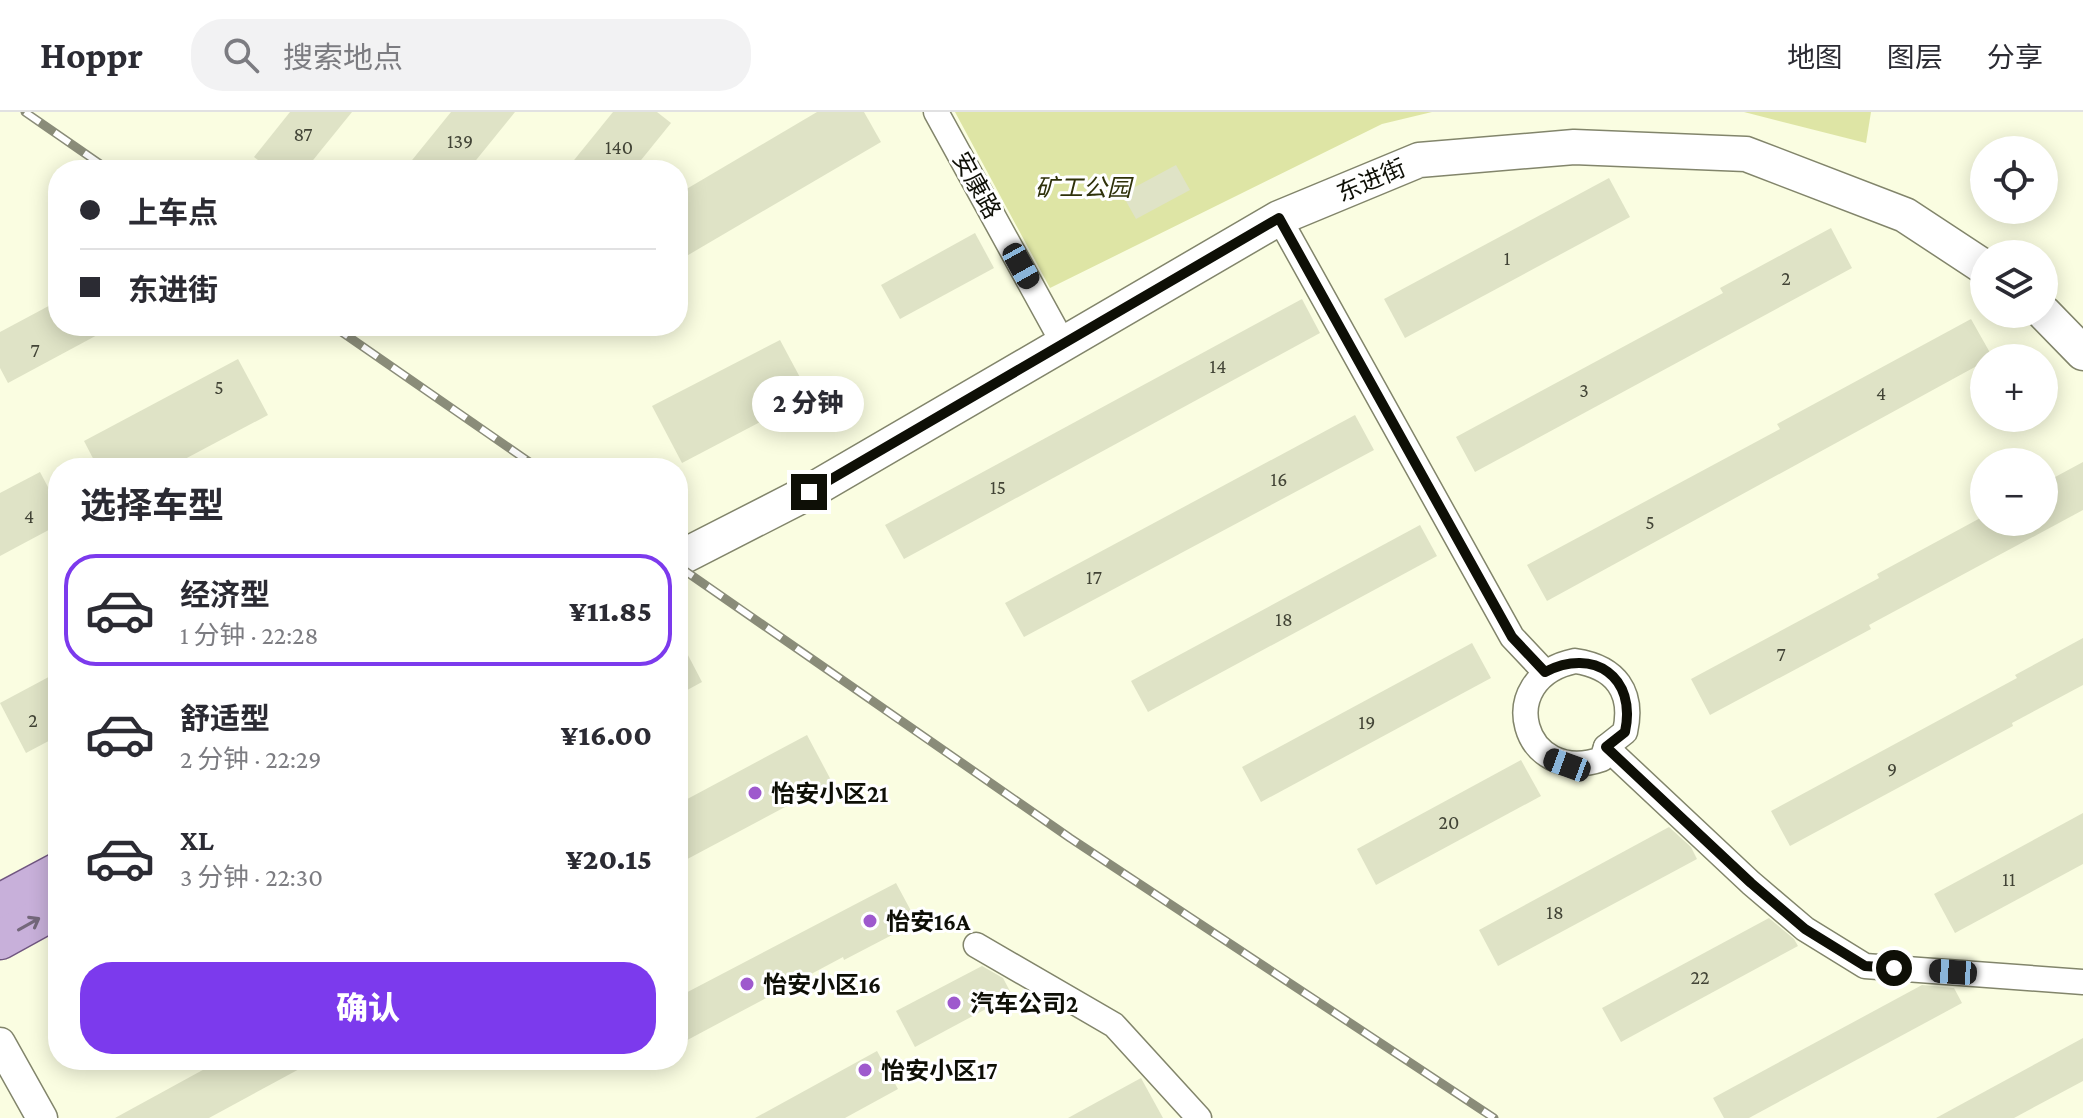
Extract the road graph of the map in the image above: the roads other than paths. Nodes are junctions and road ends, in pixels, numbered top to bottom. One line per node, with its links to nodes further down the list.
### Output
1 (936, 112): 5 (street, 安康路)
2 (1279, 218): 3 (main road, 东进街); 5 (main road, 东进街); 8 (street)
3 (1970, 258)
4 (2058, 327): 6 (main road)
5 (1063, 343): 7 (main road, 东进街)
6 (2083, 353)
7 (688, 554)
8 (1545, 672): 9 (street); 9 (street)
9 (1606, 747): 15 (street)
10 (48, 877): 11 (main road)
11 (0, 903)
12 (48, 914): 13 (main road, one-way to 12)
13 (0, 940)
14 (976, 945): 18 (street)
15 (2083, 982)
16 (0, 1043): 17 (street)
17 (42, 1118)
18 (1199, 1118)

